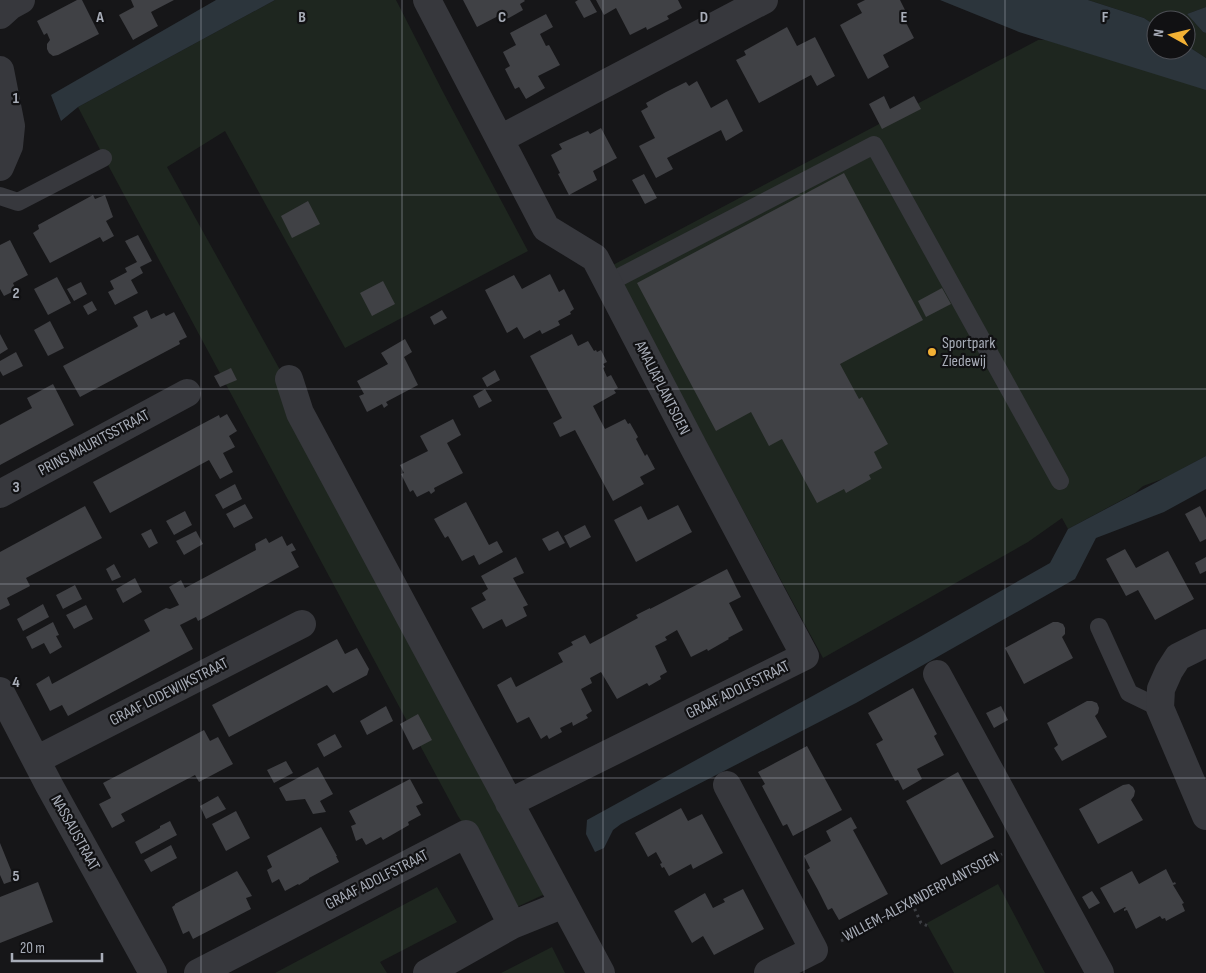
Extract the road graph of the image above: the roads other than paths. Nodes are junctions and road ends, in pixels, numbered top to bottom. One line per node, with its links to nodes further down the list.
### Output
1 (21, 0): 4 (street)
2 (427, 0): 6 (street, AMALIAPLANTSOEN)
3 (764, 0): 6 (street)
4 (0, 15)
5 (0, 70): 8 (street)
6 (500, 139): 10 (street, AMALIAPLANTSOEN)
7 (103, 158): 9 (lane)
8 (0, 167)
9 (0, 196)
10 (608, 283): 13 (lane); 18 (street, AMALIAPLANTSOEN)
11 (289, 379): 24 (street)
12 (187, 392): 14 (street, PRINS MAURITSSTRAAT)
13 (1060, 481)
14 (0, 494)
15 (302, 624): 22 (street, GRAAF LODEWIJKSTRAAT)
16 (1099, 627): 21 (lane)
17 (1206, 643): 21 (street)
18 (805, 656): 24 (street, GRAAF ADOLFSTRAAT)
19 (937, 674): 33 (street)
20 (0, 691): 22 (street, NASSAUSTRAAT)
21 (1160, 708): 25 (street)
22 (36, 760): 28 (street, NASSAUSTRAAT)
23 (727, 786): 32 (street)
24 (509, 803): 26 (street)
25 (1206, 816)
26 (564, 904): 27 (street); 31 (street)
27 (512, 925): 29 (street, GRAAF ADOLFSTRAAT); 30 (street)
28 (153, 973)
29 (198, 973)
30 (428, 973)
31 (601, 973)
32 (768, 973)
33 (1100, 973)

